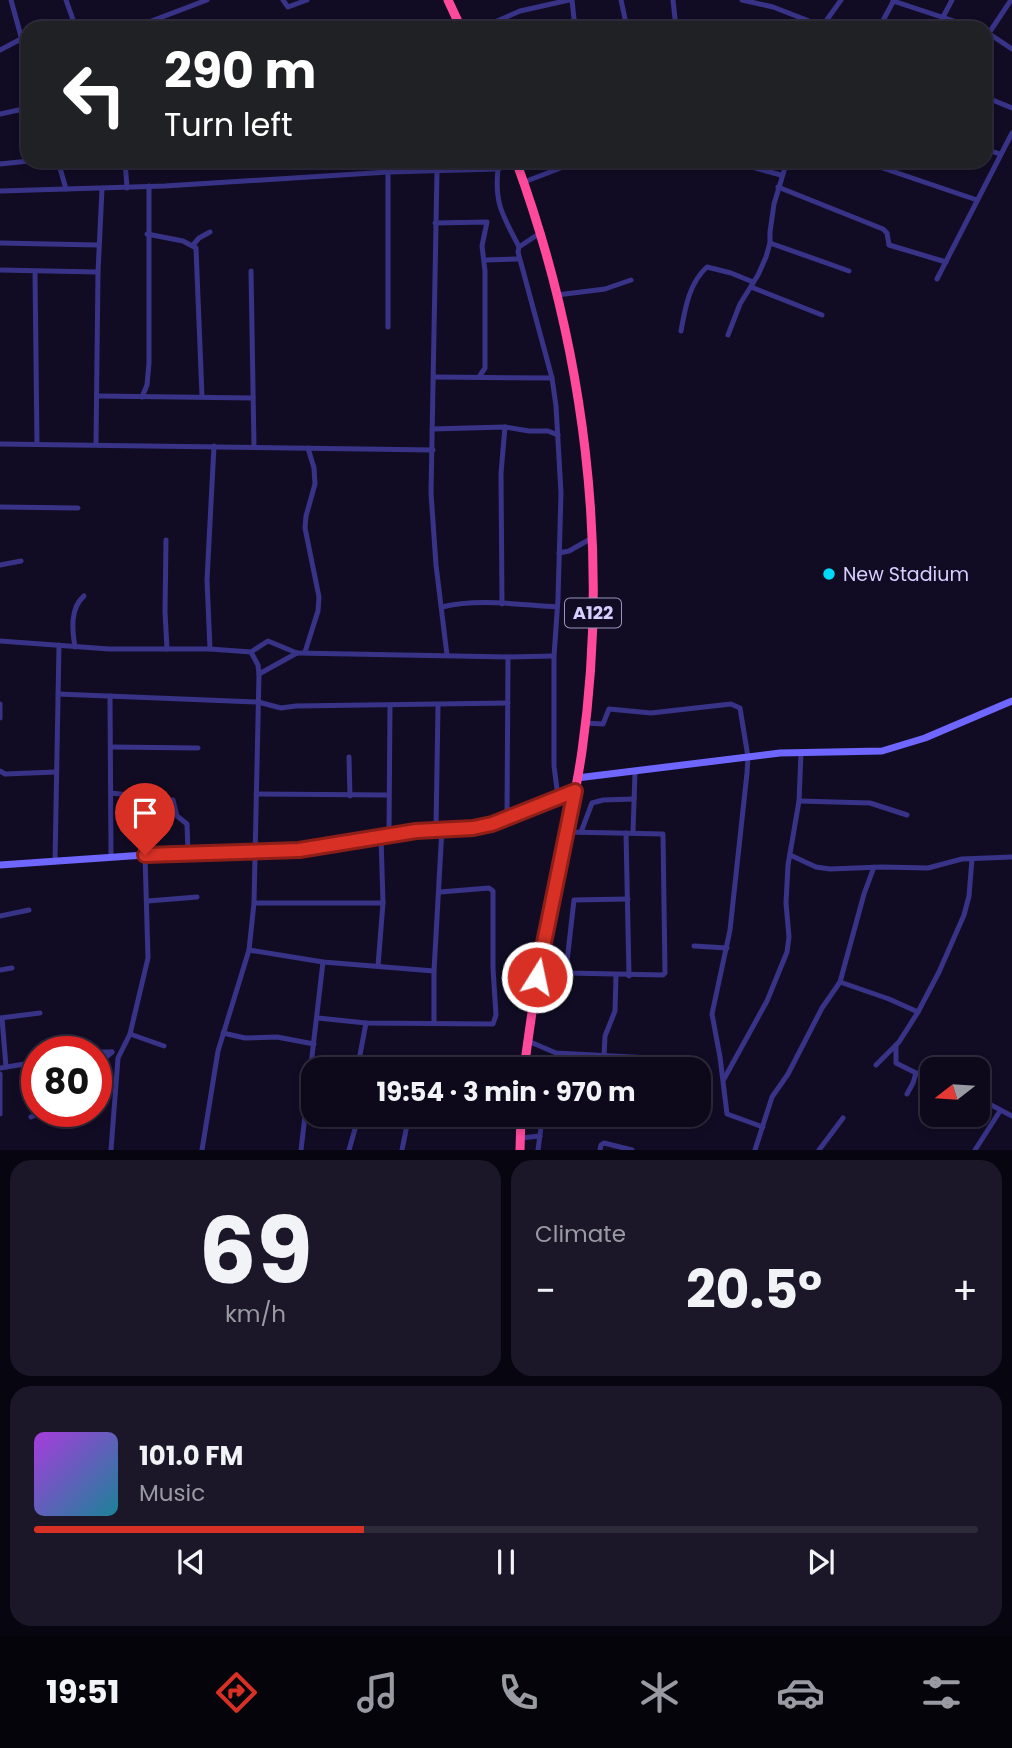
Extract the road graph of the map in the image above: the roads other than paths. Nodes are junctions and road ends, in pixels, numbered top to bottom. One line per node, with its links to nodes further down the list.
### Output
1 (11, 0): 30 (street)
2 (66, 0): 17 (street)
3 (207, 0): 18 (street)
4 (283, 0): 5 (street)
5 (307, 0)
6 (570, 0): 15 (street); 21 (street)
7 (621, 0): 22 (street)
8 (673, 0): 23 (street)
9 (742, 0): 24 (street)
10 (841, 0): 25 (street)
11 (894, 0): 16 (street); 26 (street)
12 (952, 0): 16 (street)
13 (1011, 0): 28 (street)
14 (452, 1): 19 (highway)
15 (552, 2): 20 (street)
16 (943, 17): 27 (street)
17 (74, 21)
18 (152, 21)
19 (459, 21)
20 (497, 21)
21 (574, 21)
22 (626, 21)
23 (675, 21)
24 (808, 21)
25 (826, 21)
26 (883, 21)
27 (955, 21)
28 (992, 26)
29 (992, 36): 31 (street)
30 (21, 39): 32 (street)
31 (1012, 49)
32 (0, 50)
33 (992, 100): 34 (street)
34 (1012, 108)
35 (21, 110): 36 (street)
36 (0, 114)
37 (1012, 133): 39 (street)
38 (992, 151): 39 (street)
39 (1000, 154): 60 (street)
40 (21, 162): 41 (street)
41 (0, 164)
42 (60, 168): 57 (street)
43 (126, 168): 56 (street)
44 (519, 168): 53 (highway, A122)
45 (561, 168): 53 (street)
46 (756, 168): 52 (street)
47 (784, 168): 52 (street)
48 (883, 168): 60 (street)
49 (498, 169): 50 (street); 61 (street)
50 (437, 171): 51 (street); 63 (street)
51 (388, 172): 54 (street); 85 (street)
52 (781, 175): 55 (street)
53 (524, 182): 65 (highway, A122)
54 (149, 186): 56 (street); 66 (street)
55 (778, 187): 68 (street); 74 (street)
56 (127, 188): 58 (street)
57 (66, 189): 58 (street); 59 (street)
58 (102, 189): 70 (street)
59 (0, 191)
60 (977, 200): 74 (street)
61 (503, 218): 62 (street); 71 (street)
62 (488, 222): 63 (street); 73 (street)
63 (435, 223): 89 (street)
64 (211, 232): 69 (street)
65 (541, 232): 71 (street); 83 (highway, A122)
66 (147, 234): 69 (street); 93 (street)
67 (0, 243): 70 (street)
68 (770, 243): 78 (street); 82 (street)
69 (193, 244): 95 (street)
70 (98, 245): 79 (street)
71 (519, 247): 72 (street)
72 (518, 258): 73 (street); 92 (street)
73 (485, 260): 88 (street)
74 (946, 262): 80 (street)
75 (0, 270): 76 (street)
76 (35, 271): 79 (street); 104 (street)
77 (251, 271): 98 (street)
78 (849, 271)
79 (98, 272): 94 (street)
80 (937, 279)
81 (631, 280): 83 (street)
82 (752, 284): 84 (street); 86 (street); 87 (street)
83 (557, 295): 111 (highway, A122)
84 (822, 315)
85 (388, 327)
86 (681, 331)
87 (728, 335)
88 (485, 368): 90 (street); 91 (street)
89 (434, 377): 90 (street); 100 (street)
90 (479, 377): 91 (street)
91 (494, 377): 92 (street)
92 (552, 378): 101 (street)
93 (148, 385): 96 (street); 97 (street)
94 (98, 396): 96 (street); 102 (street)
95 (202, 396): 97 (street); 98 (street)
96 (142, 397): 97 (street)
97 (154, 397)
98 (253, 398): 106 (street)
99 (505, 427): 100 (street); 101 (street); 117 (street)
100 (432, 429): 108 (street)
101 (558, 435): 113 (street)
102 (96, 443): 104 (street); 105 (street)
103 (0, 444): 104 (street)
104 (37, 444)
105 (214, 446): 106 (street); 124 (street)
106 (254, 447): 107 (street)
107 (308, 448): 108 (street); 126 (street)
108 (433, 450): 118 (street)
109 (0, 507): 110 (street)
110 (78, 508)
111 (592, 538): 113 (street); 141 (highway, A122)
112 (166, 540): 123 (street)
113 (559, 553): 119 (street)
114 (21, 561): 115 (street)
115 (0, 565)
116 (84, 596): 122 (street)
117 (502, 604): 118 (street); 119 (street)
118 (442, 607): 128 (street)
119 (557, 607): 129 (street)
120 (0, 641): 121 (street)
121 (59, 645): 122 (street); 132 (street)
122 (75, 647): 123 (street)
123 (167, 649): 124 (street)
124 (210, 649): 125 (street)
125 (250, 652): 127 (street); 131 (street)
126 (305, 652): 127 (street); 128 (street)
127 (297, 653): 131 (street)
128 (447, 655): 130 (street)
129 (554, 656): 130 (street); 156 (street)
130 (508, 657): 136 (street)
131 (259, 674): 135 (street)
132 (58, 694): 133 (street); 148 (street)
133 (110, 696): 135 (street); 142 (street)
134 (1012, 701): 144 (street)
135 (258, 702): 138 (street); 153 (street)
136 (508, 703): 139 (street); 160 (street)
137 (0, 704): 140 (street)
138 (390, 705): 139 (street); 154 (street)
139 (438, 706): 161 (street)
140 (0, 718)
141 (585, 723): 146 (street); 150 (highway, A122)
142 (111, 747): 143 (street); 152 (street)
143 (198, 748)
144 (801, 753): 146 (street); 158 (street)
145 (349, 757): 155 (street)
146 (748, 757): 149 (street); 186 (street)
147 (0, 771): 148 (street)
148 (55, 772): 174 (street)
149 (635, 772): 150 (street); 157 (street)
150 (577, 778): 151 (highway, A122)
151 (575, 791): 156 (street); 162 (highway, A122)
152 (111, 793): 167 (street); 171 (street)
153 (256, 794): 155 (street); 168 (street)
154 (388, 795): 155 (street); 166 (street)
155 (350, 796)
156 (558, 797): 160 (street)
157 (634, 799): 163 (street); 164 (street)
158 (799, 801): 159 (street); 170 (street)
159 (907, 815)
160 (507, 818): 161 (street)
161 (439, 828): 166 (street); 177 (street)
162 (568, 832): 163 (street); 204 (highway, A122)
163 (581, 832): 165 (street)
164 (634, 832): 165 (street); 194 (street)
165 (626, 833): 179 (street)
166 (385, 836): 168 (street); 182 (street)
167 (188, 852): 168 (street); 169 (street)
168 (256, 852): 181 (street)
169 (145, 855): 171 (street); 180 (street)
170 (790, 855): 176 (street); 220 (street)
171 (111, 857): 174 (street)
172 (1012, 857): 173 (street)
173 (972, 859): 176 (street); 196 (street)
174 (55, 862): 175 (street)
175 (0, 865)
176 (874, 867): 195 (street)
177 (439, 892): 192 (street); 201 (street)
178 (197, 897): 180 (street)
179 (628, 899): 193 (street); 194 (street)
180 (148, 901): 203 (street)
181 (254, 903): 182 (street); 187 (street)
182 (383, 903): 189 (street)
183 (29, 910): 184 (street)
184 (0, 916)
185 (694, 946): 186 (street)
186 (727, 948): 220 (street)
187 (249, 950): 188 (street); 202 (street)
188 (323, 962): 189 (street); 199 (street)
189 (377, 966): 192 (street)
190 (12, 968): 191 (street)
191 (0, 970)
192 (434, 971): 201 (street)
193 (616, 975): 194 (street); 210 (street)
194 (628, 976)
195 (840, 982): 196 (street); 231 (street)
196 (918, 1012): 206 (street)
197 (40, 1013): 198 (street)
198 (1, 1018): 216 (street)
199 (318, 1018): 200 (street); 205 (street)
200 (366, 1023): 201 (street); 211 (street)
201 (434, 1023)
202 (223, 1033): 205 (street); 234 (street)
203 (130, 1034): 207 (street); 208 (street)
204 (528, 1041): 210 (street); 212 (highway, A122)
205 (314, 1044): 236 (street)
206 (896, 1045): 215 (street); 217 (street)
207 (164, 1046)
208 (120, 1050): 209 (street); 235 (street)
209 (112, 1052)
210 (604, 1056): 213 (street)
211 (360, 1057)
212 (526, 1057)
213 (626, 1057)
214 (21, 1064): 216 (street)
215 (876, 1065)
216 (3, 1067)
217 (916, 1073): 218 (street); 221 (street)
218 (920, 1073)
219 (0, 1074): 224 (street)
220 (723, 1082): 231 (street)
221 (906, 1094)
222 (990, 1105): 223 (street)
223 (1000, 1111): 225 (street); 245 (street)
224 (0, 1114)
225 (1012, 1116)
226 (843, 1118): 244 (street)
227 (356, 1127): 237 (street)
228 (407, 1127): 238 (street)
229 (521, 1127): 233 (highway)
230 (541, 1127): 232 (street)
231 (763, 1127): 243 (street)
232 (540, 1136): 233 (street); 240 (street)
233 (520, 1139): 239 (highway)
234 (204, 1149)
235 (111, 1150)
236 (301, 1150)
237 (349, 1150)
238 (402, 1150)
239 (520, 1150)
240 (538, 1150)
241 (600, 1150): 242 (street)
242 (632, 1150)
243 (755, 1150)
244 (819, 1150)
245 (975, 1150)

